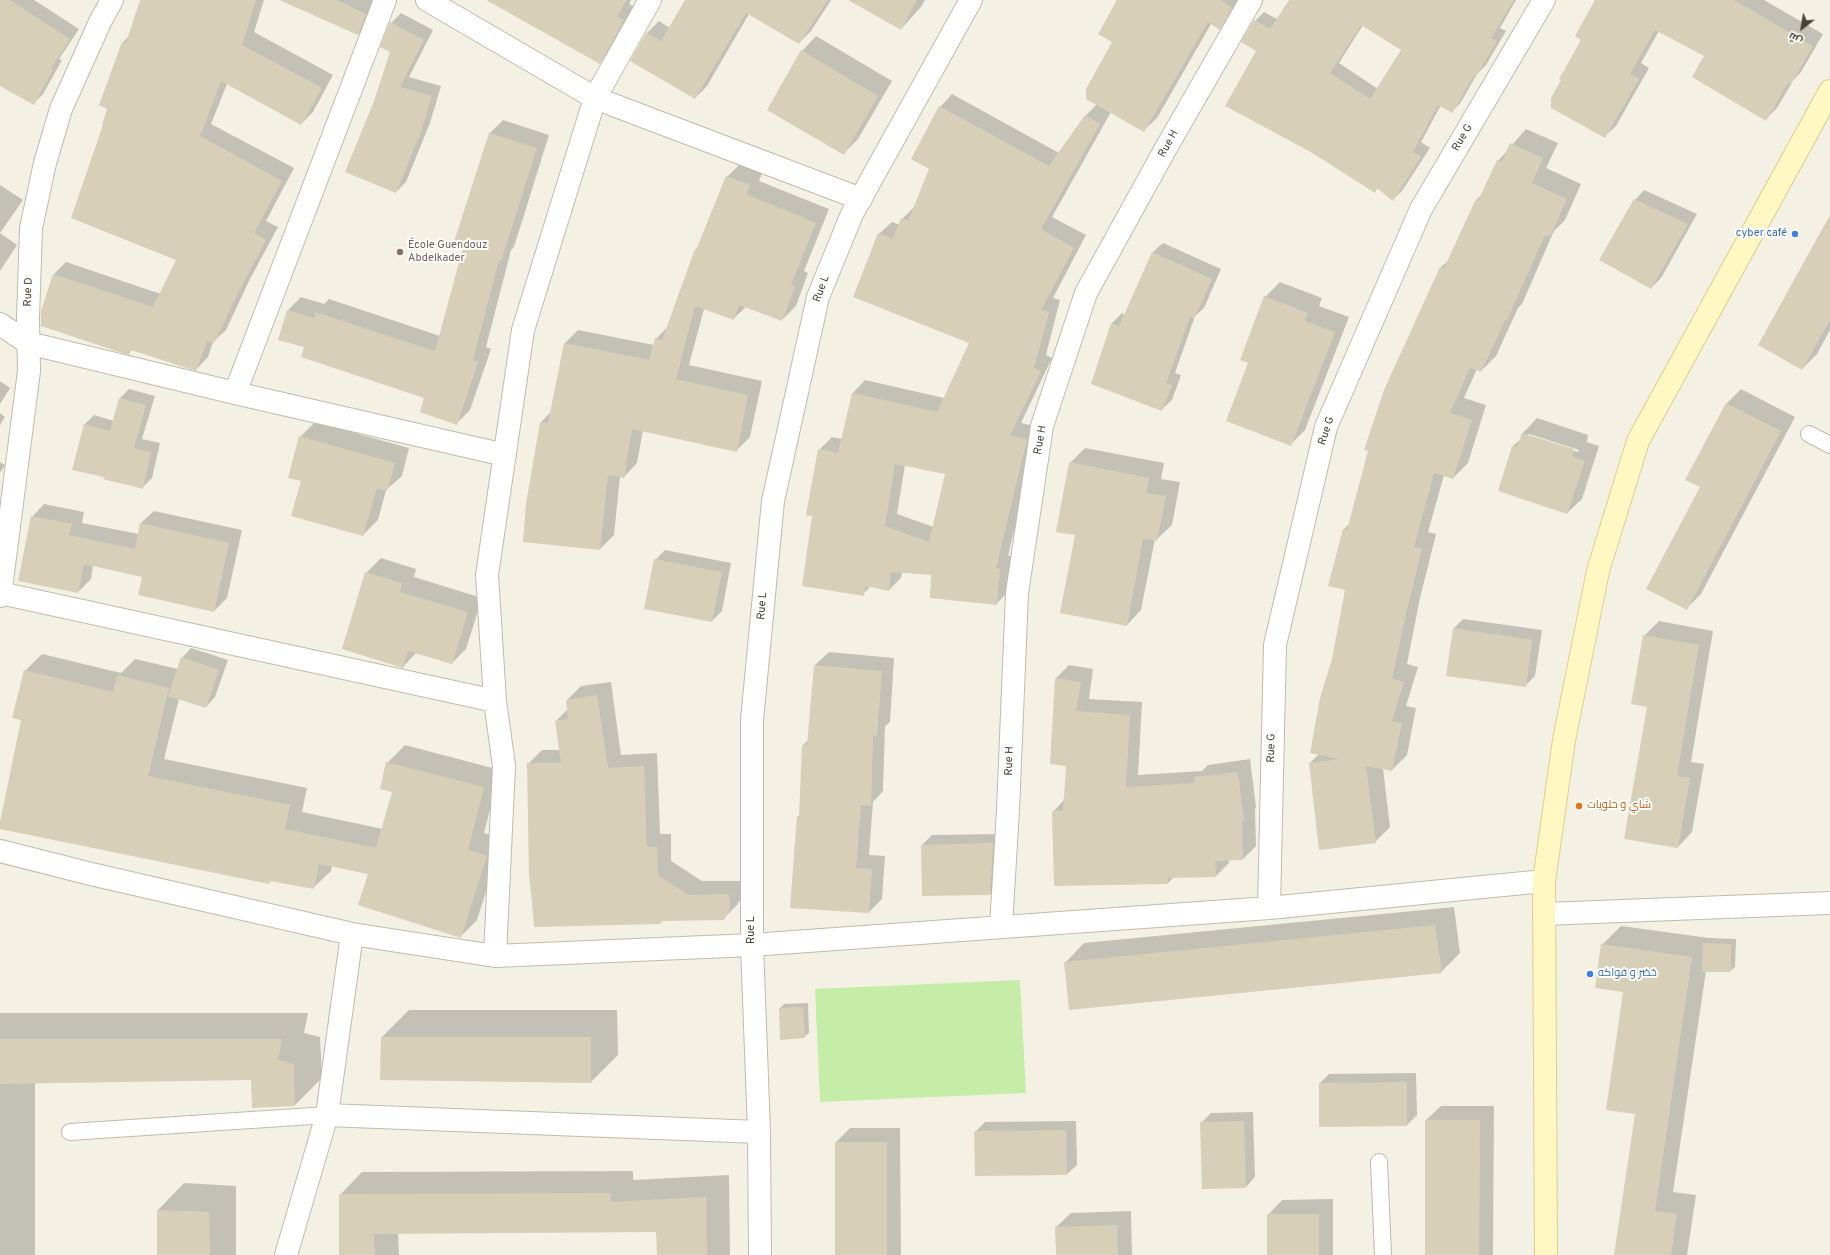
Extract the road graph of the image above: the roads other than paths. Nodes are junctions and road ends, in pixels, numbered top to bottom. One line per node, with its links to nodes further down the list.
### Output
1 (112, 0): 12 (street, Rue D)
2 (384, 0): 13 (street)
3 (427, 0): 9 (street)
4 (650, 0): 9 (street)
5 (971, 0): 10 (street, Rue L)
6 (1251, 0): 24 (street, Rue H)
7 (1544, 0): 22 (street, Rue G)
8 (1830, 91): 20 (main road)
9 (595, 98): 10 (street); 16 (street)
10 (861, 199): 26 (street, Rue L)
11 (0, 324): 12 (street)
12 (28, 343): 13 (street); 17 (street, Rue D)
13 (235, 393): 16 (street)
14 (1809, 434): 15 (lane)
15 (1830, 445)
16 (505, 455): 18 (street)
17 (0, 595): 18 (street)
18 (495, 701): 27 (street)
19 (0, 851): 25 (street)
20 (1544, 881): 22 (street); 23 (main road)
21 (1830, 903): 23 (street)
22 (1269, 908): 24 (street)
23 (1544, 914): 35 (main road)
24 (1001, 927): 26 (street)
25 (352, 934): 27 (street); 28 (street)
26 (752, 945): 27 (street); 30 (street, Rue L)
27 (496, 956)
28 (327, 1115): 29 (lane); 30 (street); 32 (street)
29 (70, 1132)
30 (758, 1132): 33 (street, Rue L)
31 (1379, 1162): 34 (lane)
32 (286, 1255)
33 (760, 1255)
34 (1383, 1255)
35 (1546, 1255)

